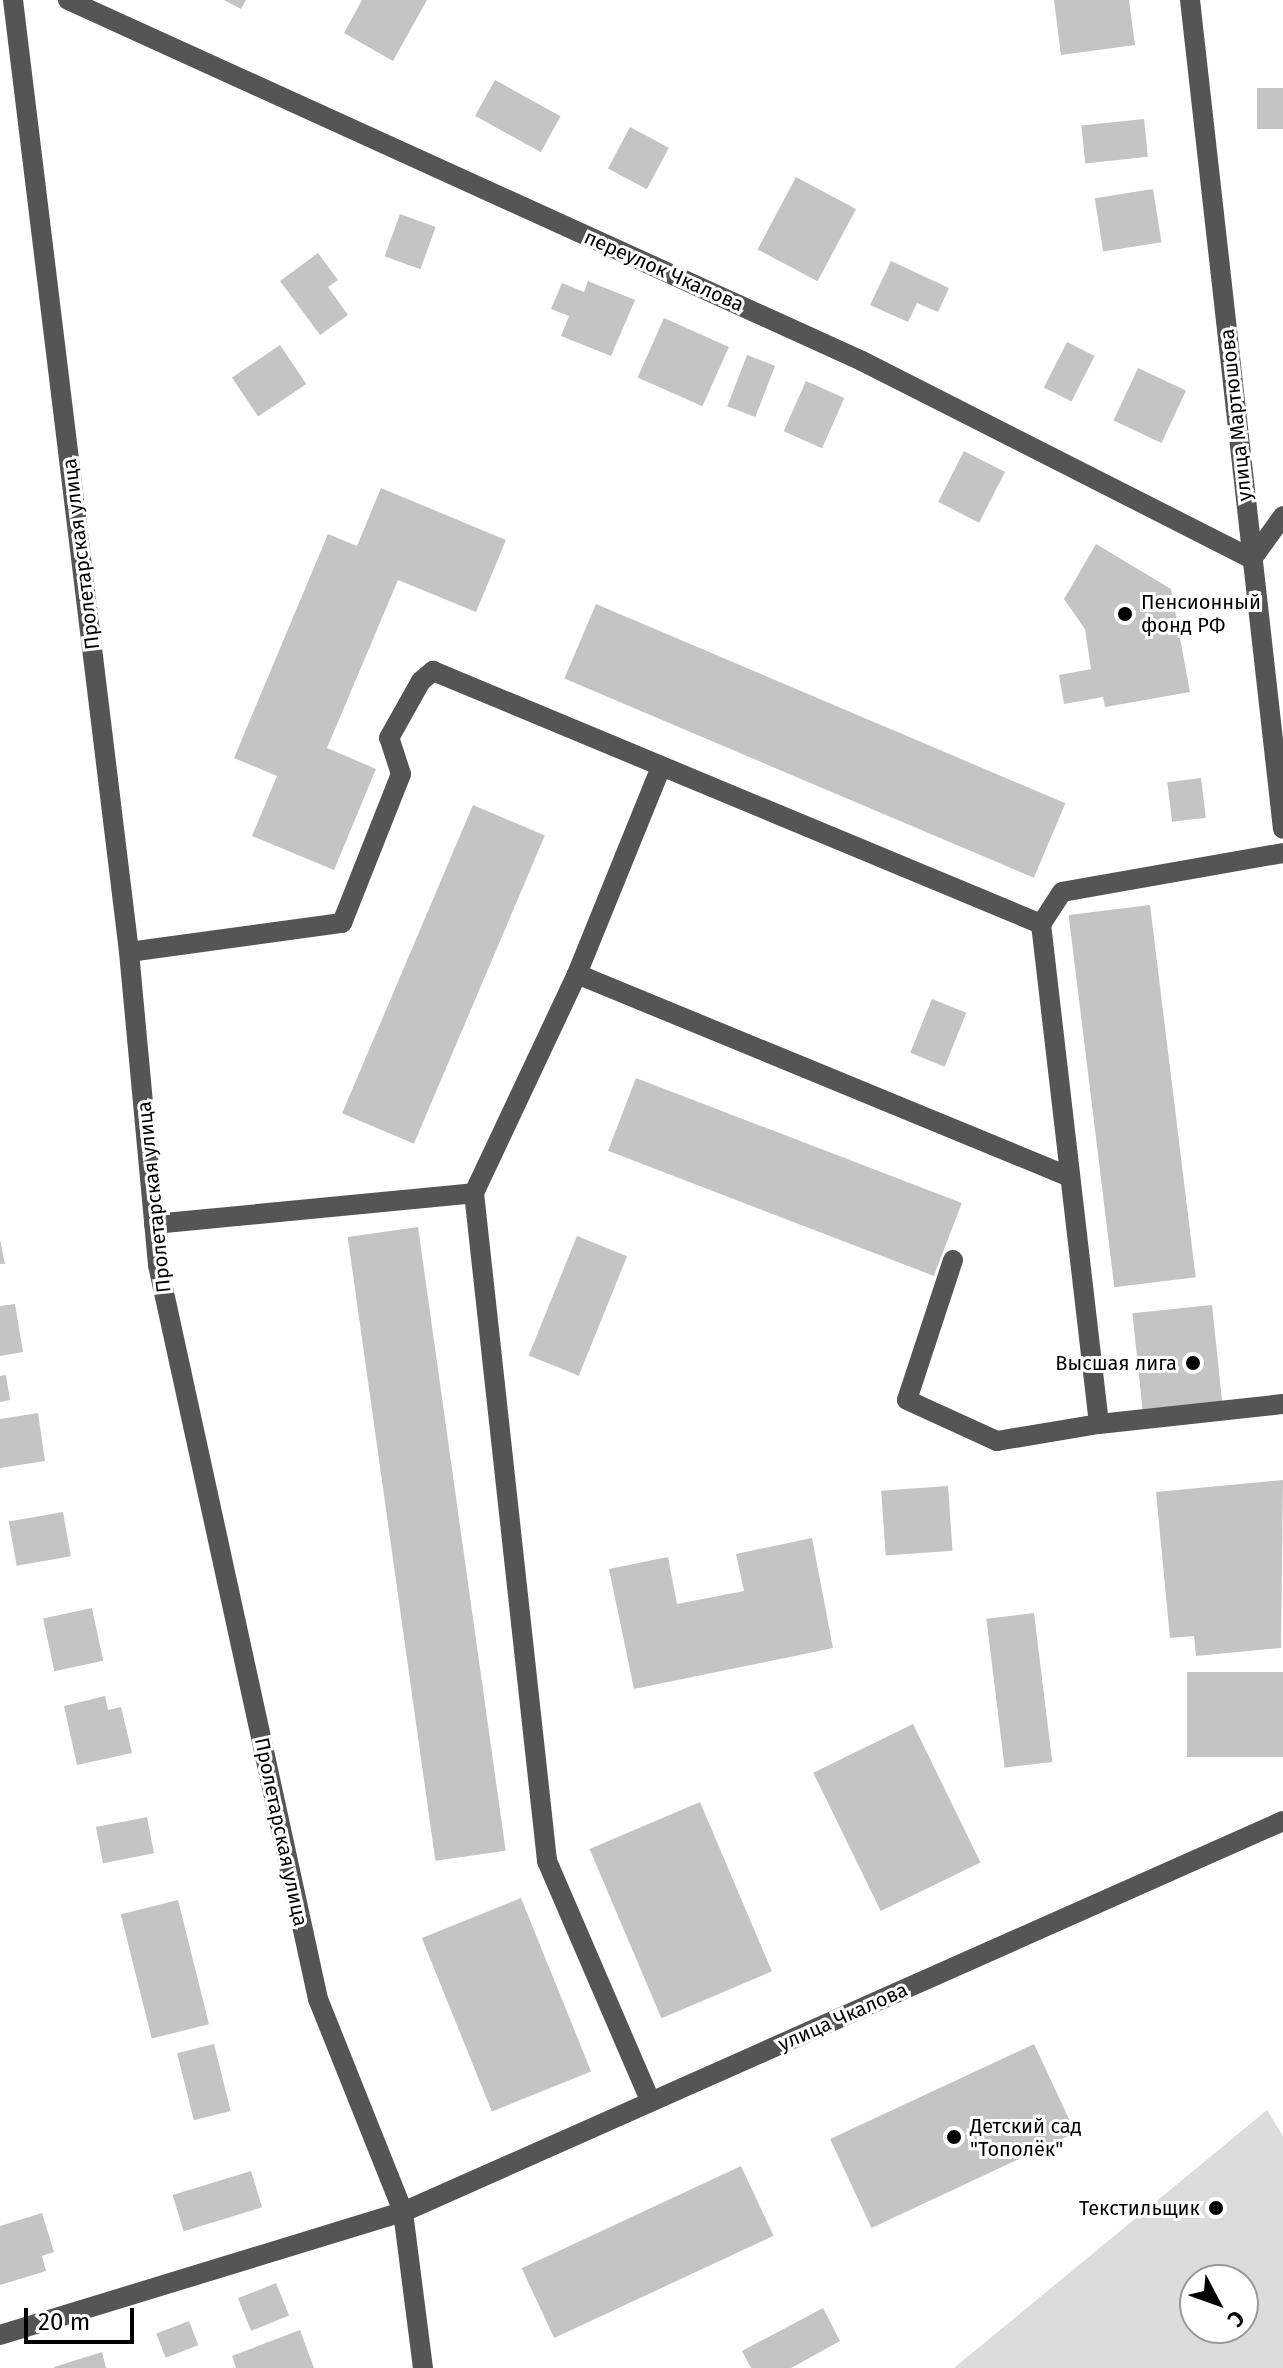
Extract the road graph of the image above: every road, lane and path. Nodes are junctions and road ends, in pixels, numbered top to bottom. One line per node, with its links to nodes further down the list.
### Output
1 (13, 0): 10 (street, Пролетарская улица)
2 (68, 0): 5 (street, переулок Чкалова)
3 (1190, 0): 5 (street, улица Мартюшова)
4 (1283, 516): 5 (street)
5 (1252, 559): 7 (street, улица Мартюшова)
6 (661, 767): 9 (street); 10 (street); 11 (street)
7 (1283, 829)
8 (1283, 853): 9 (street)
9 (1041, 924): 12 (street)
10 (129, 952): 14 (street, Пролетарская улица)
11 (577, 974): 12 (street); 13 (street)
12 (1070, 1177): 17 (street)
13 (474, 1193): 14 (street); 19 (street)
14 (154, 1224): 20 (street, Пролетарская улица)
15 (953, 1260): 17 (street)
16 (1283, 1404): 17 (street)
17 (1099, 1424)
18 (1283, 1821): 19 (street, улица Чкалова)
19 (651, 2102): 20 (street, улица Чкалова)
20 (403, 2212): 21 (street, улица Чкалова); 22 (street, Пролетарская улица)
21 (0, 2335)
22 (423, 2368)

